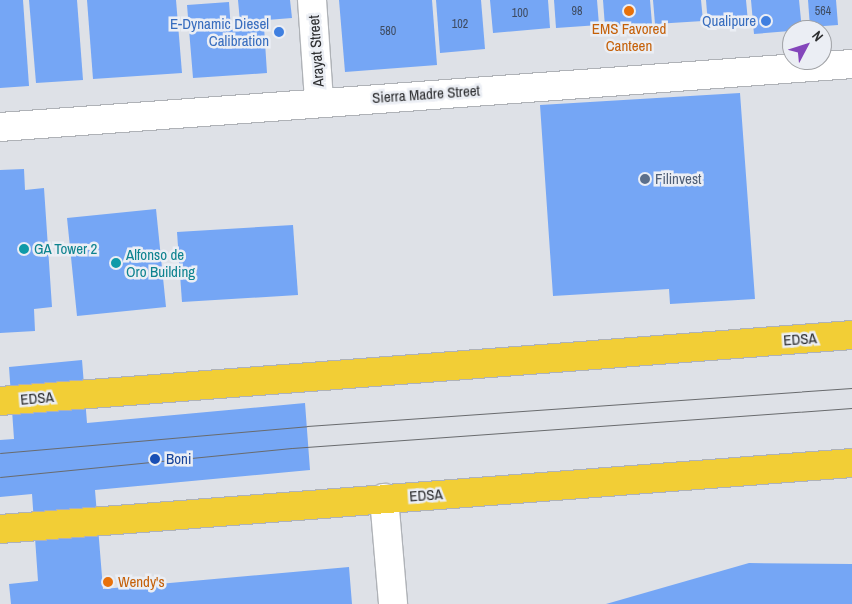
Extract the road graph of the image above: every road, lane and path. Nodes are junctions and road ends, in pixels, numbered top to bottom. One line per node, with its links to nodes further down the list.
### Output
1 (312, 0): 3 (street, Arayat Street)
2 (852, 64): 3 (street, Sierra Madre Street)
3 (319, 101): 4 (street, Sierra Madre Street)
4 (0, 127)
5 (852, 335): 6 (highway, EDSA)
6 (0, 400)
7 (852, 462): 8 (highway, EDSA)
8 (384, 498): 9 (highway, EDSA); 10 (street)
9 (0, 529)
10 (394, 604)

